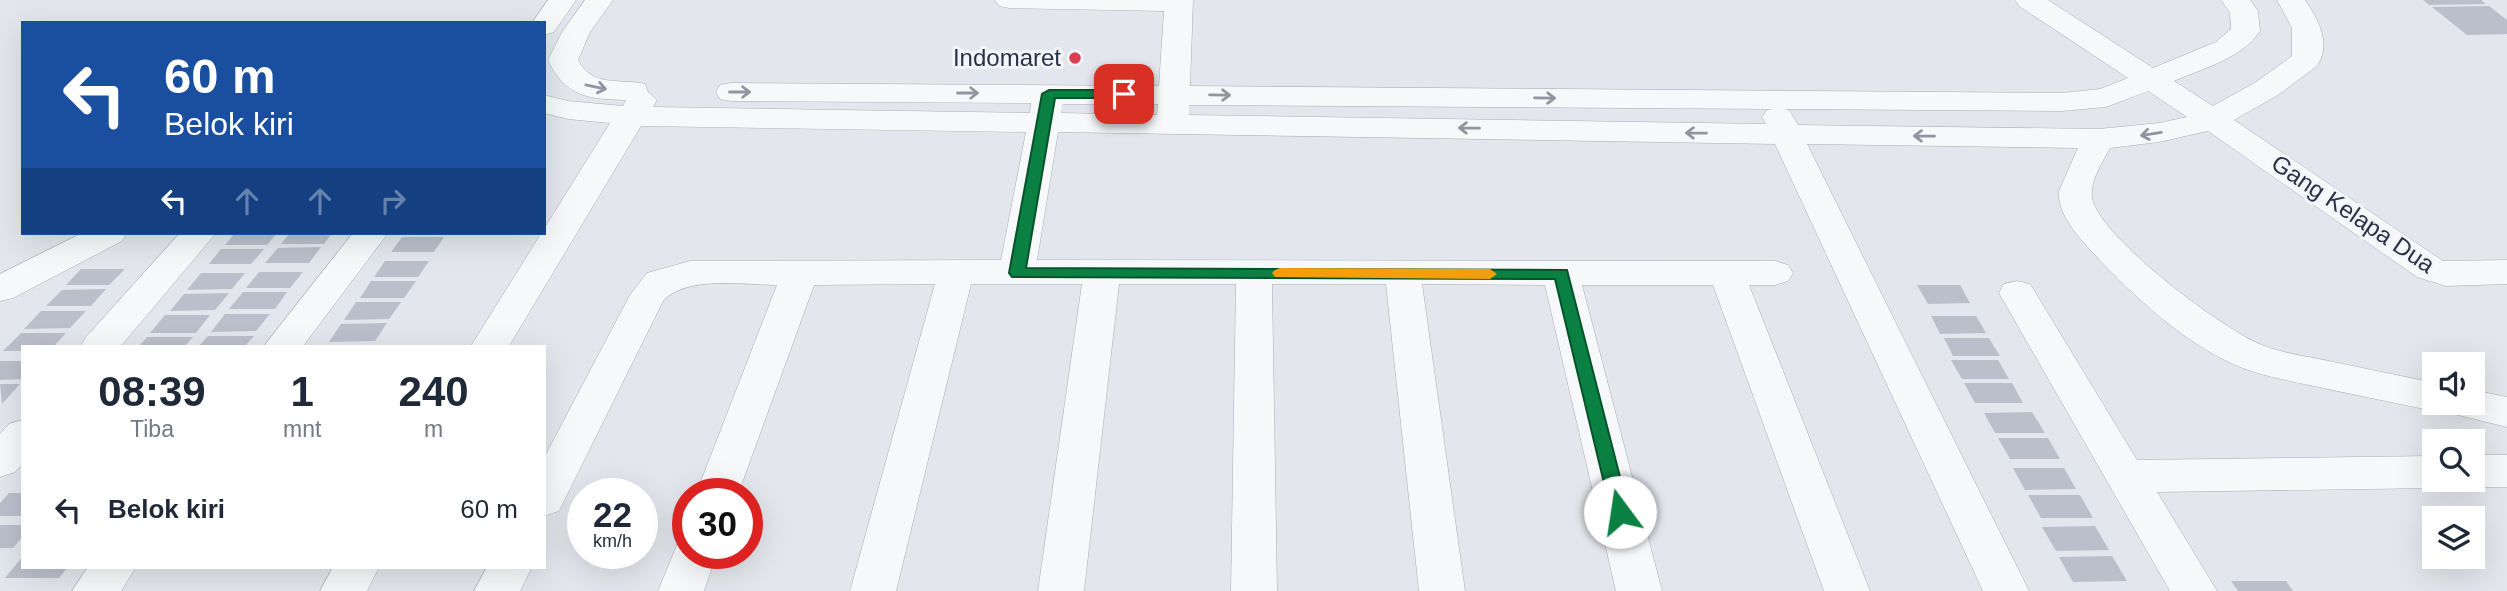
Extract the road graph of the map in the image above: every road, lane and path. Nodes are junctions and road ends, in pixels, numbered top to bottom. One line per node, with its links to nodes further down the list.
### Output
1 (562, 0): 9 (street)
2 (599, 0): 15 (street, one-way to 15)
3 (1009, 0): 4 (street)
4 (1055, 0): 8 (street)
5 (2029, 0): 11 (street, Gang Kelapa Dua)
6 (2235, 0): 10 (street)
7 (2291, 0): 12 (street)
8 (1179, 1): 17 (street)
9 (546, 23)
10 (2201, 59): 11 (street); 12 (street)
11 (2150, 81): 13 (street); 18 (street, Gang Kelapa Dua)
12 (2263, 90): 18 (street)
13 (1769, 101): 17 (street, one-way to 13); 19 (street)
14 (546, 104): 15 (street)
15 (640, 104): 16 (street); 38 (street)
16 (1046, 108): 17 (street); 27 (street)
17 (1173, 108): 19 (street, one-way to 17)
18 (2210, 118): 20 (street, one-way to 20); 25 (street, Gang Kelapa Dua)
19 (1787, 134): 20 (street, one-way to 19); 64 (street)
20 (2099, 139): 39 (street)
21 (106, 235): 34 (street)
22 (197, 235): 36 (street)
23 (369, 235): 37 (street)
24 (956, 272): 26 (street); 27 (street); 58 (street)
25 (2507, 272)
26 (800, 273): 48 (street); 49 (street)
27 (1017, 273): 28 (street)
28 (1102, 273): 29 (street); 59 (street)
29 (1254, 273): 33 (street); 60 (street)
30 (1562, 274): 31 (street); 33 (street); 62 (street)
31 (1727, 274): 32 (street); 63 (street)
32 (1775, 274)
33 (1403, 275): 61 (street)
34 (0, 289)
35 (2017, 293): 47 (street)
36 (101, 345)
37 (284, 345)
38 (491, 345)
39 (2422, 394)
40 (2485, 407): 41 (street)
41 (2507, 412)
42 (21, 437): 43 (street)
43 (0, 461)
44 (2485, 471): 45 (street)
45 (2507, 471)
46 (2422, 472): 47 (street)
47 (2125, 475): 65 (street)
48 (723, 478)
49 (546, 495)
50 (112, 569): 54 (street)
51 (356, 569): 55 (street)
52 (509, 569): 56 (street)
53 (689, 569): 57 (street)
54 (95, 591)
55 (343, 591)
56 (497, 591)
57 (681, 591)
58 (873, 591)
59 (1061, 591)
60 (1254, 591)
61 (1442, 591)
62 (1639, 591)
63 (1847, 591)
64 (2006, 591)
65 (2193, 591)

